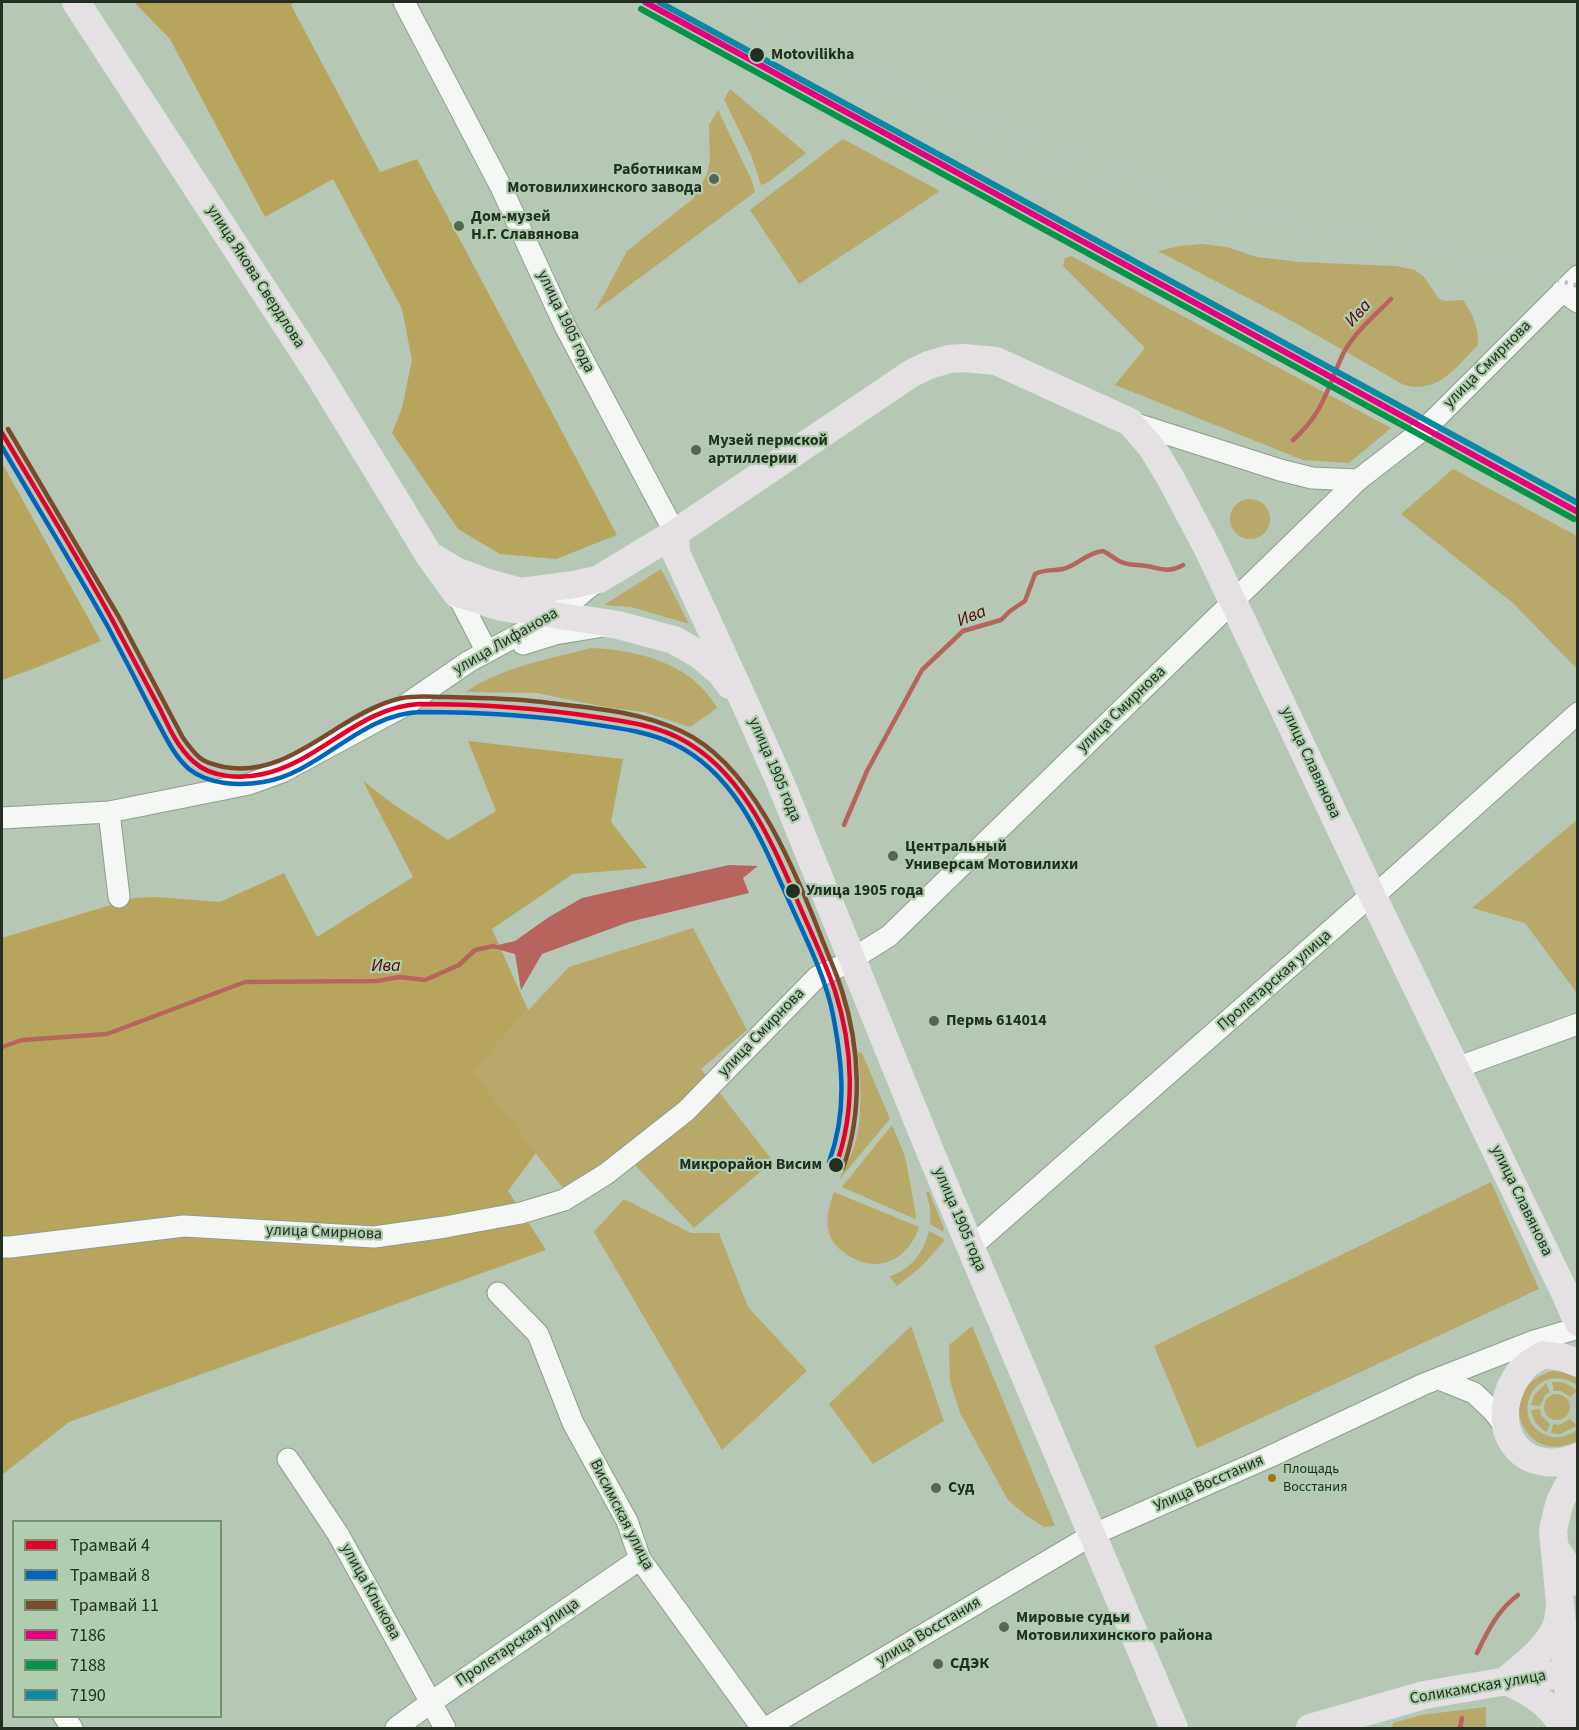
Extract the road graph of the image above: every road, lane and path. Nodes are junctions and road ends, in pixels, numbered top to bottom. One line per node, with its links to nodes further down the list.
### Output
1 (76, 2): 8 (main road, улица Якова Свердлова)
2 (404, 2): 7 (street, улица 1905 года)
3 (1578, 276): 4 (street, улица Смирнова)
4 (1570, 296): 6 (street, улица Смирнова)
5 (1130, 422): 6 (street); 7 (main road, улица Славянова); 11 (main road, улица Славянова)
6 (1358, 480): 11 (street, улица Смирнова)
7 (675, 533): 9 (main road, улица Якова Свердлова); 16 (main road, улица 1905 года)
8 (429, 555): 9 (main road, улица Якова Свердлова); 10 (main road, улица Якова Свердлова)
9 (599, 579): 12 (street, улица Лифанова)
10 (457, 594): 12 (main road); 14 (street)
11 (1233, 602): 20 (main road, улица Славянова); 22 (street, улица Смирнова)
12 (555, 615): 13 (main road, улица 1905 года); 14 (street, улица Лифанова)
13 (618, 625): 15 (street, улица Лифанова); 16 (main road, улица 1905 года)
14 (487, 652): 15 (street, улица Лифанова)
15 (440, 681): 18 (street, улица Лифанова)
16 (748, 710): 22 (main road, улица 1905 года)
17 (1578, 713): 20 (street, Пролетарская улица)
18 (109, 812): 19 (street, улица Лифанова); 21 (street)
19 (2, 818)
20 (1372, 895): 24 (main road, улица Славянова); 26 (street, Пролетарская улица)
21 (119, 897)
22 (852, 957): 25 (street, улица Смирнова); 26 (main road, улица 1905 года)
23 (1578, 1024): 24 (street)
24 (1456, 1068): 28 (main road, улица Славянова)
25 (2, 1247)
26 (971, 1247): 38 (main road, улица 1905 года)
27 (498, 1293): 40 (street, Висимская улица)
28 (1578, 1323)
29 (1578, 1329): 30 (street); 32 (street)
30 (1543, 1354): 31 (main road); 32 (street); 34 (main road)
31 (1578, 1363)
32 (1471, 1366): 33 (street)
33 (1432, 1382): 34 (street); 38 (street, Улица Восстания)
34 (1505, 1426): 35 (main road)
35 (1578, 1457)
36 (288, 1459): 45 (street, улица Клыкова)
37 (1578, 1473): 39 (main road)
38 (1092, 1535): 48 (street, улица Восстания); 49 (main road, улица 1905 года)
39 (1553, 1545): 41 (main road); 42 (main road)
40 (640, 1559): 45 (street, Пролетарская улица); 48 (street, Висимская улица)
41 (1578, 1581)
42 (1558, 1602): 43 (main road); 44 (main road)
43 (1572, 1672): 44 (main road, Соликамская улица); 52 (main road)
44 (1505, 1681): 50 (main road, Соликамская улица); 51 (main road)
45 (430, 1703): 46 (street, Пролетарская улица); 47 (street, улица Клыкова)
46 (396, 1728)
47 (445, 1728)
48 (764, 1728)
49 (1174, 1728)
50 (1310, 1728)
51 (1563, 1728)
52 (1572, 1728)

